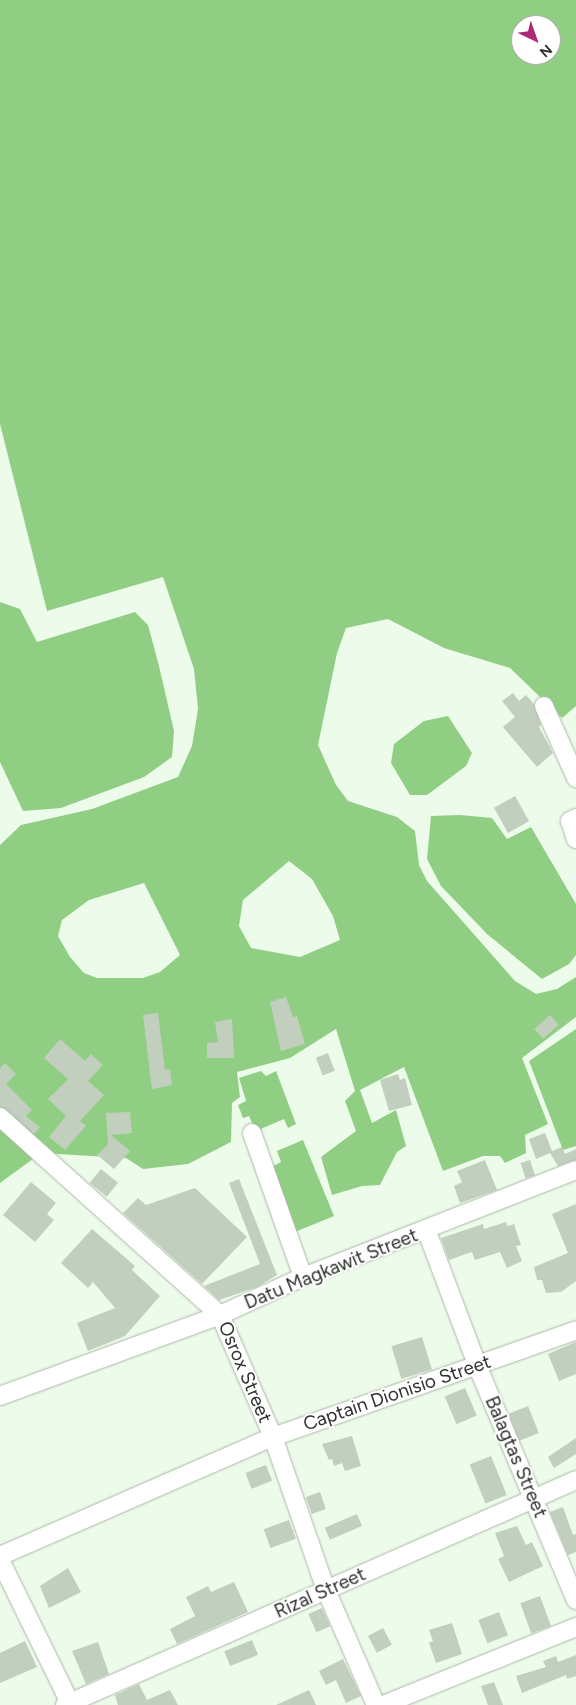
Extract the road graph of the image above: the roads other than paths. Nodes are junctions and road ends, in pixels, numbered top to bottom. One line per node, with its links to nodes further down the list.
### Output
1 (544, 706): 2 (street)
2 (576, 778)
3 (576, 818): 4 (street)
4 (576, 839)
5 (0, 1117): 10 (street, Osrox Street)
6 (252, 1133): 9 (street)
7 (576, 1170): 8 (street, Datu Magkawit Street)
8 (426, 1229): 9 (street, Datu Magkawit Street); 12 (street, Balagtas Street)
9 (303, 1277): 10 (street, Datu Magkawit Street)
10 (220, 1315): 13 (street, Datu Magkawit Street); 14 (street, Osrox Street)
11 (576, 1330): 12 (street, Captain Dionisio Street)
12 (477, 1365): 14 (street, Captain Dionisio Street); 16 (street, Balagtas Street)
13 (0, 1396)
14 (273, 1437): 17 (street, Captain Dionisio Street); 19 (street, Osrox Street)
15 (576, 1480): 16 (street, Rizal Street)
16 (533, 1499): 19 (street, Rizal Street); 20 (street, Balagtas Street)
17 (0, 1556)
18 (0, 1560): 22 (street)
19 (326, 1590): 22 (street, Rizal Street); 23 (street, Osrox Street)
20 (576, 1600)
21 (576, 1627): 24 (street)
22 (68, 1704)
23 (376, 1705)
24 (383, 1705)

